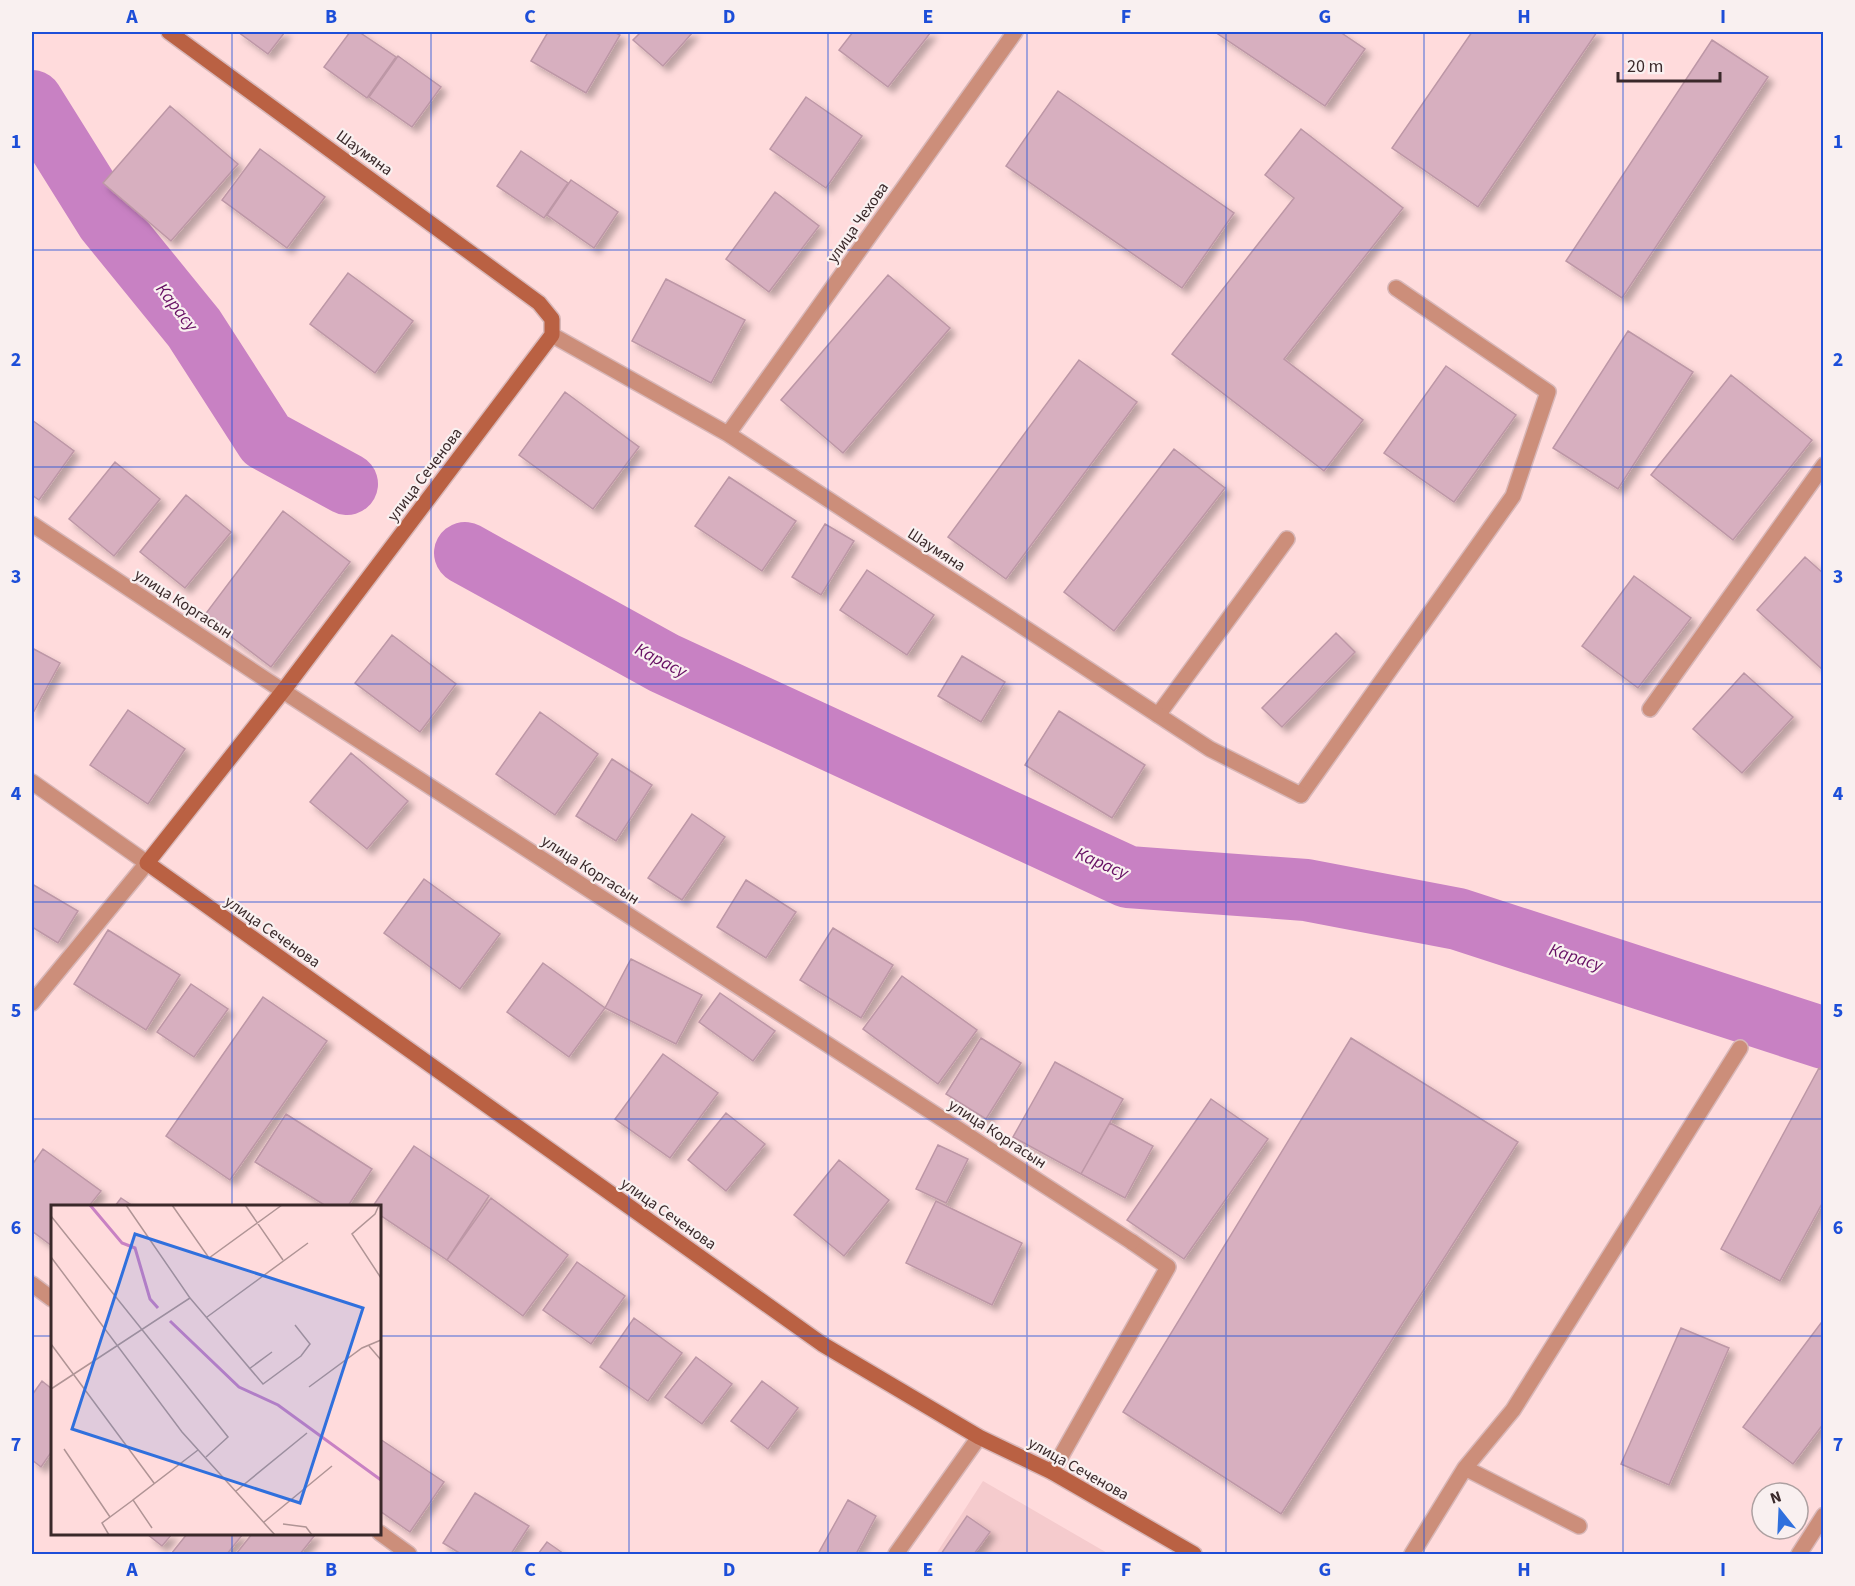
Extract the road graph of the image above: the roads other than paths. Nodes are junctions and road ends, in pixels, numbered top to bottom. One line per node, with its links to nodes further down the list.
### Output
1 (169, 32): 4 (street, Шаумяна)
2 (1015, 32): 5 (street, улица Чехова)
3 (1396, 288): 11 (street, Шаумяна)
4 (552, 335): 5 (street, Шаумяна); 9 (street, улица Сеченова)
5 (728, 434): 11 (street, Шаумяна)
6 (1824, 465): 10 (street)
7 (32, 524): 9 (street, улица Коргасын)
8 (1287, 539): 11 (street)
9 (284, 691): 13 (street, улица Сеченова); 20 (street, улица Коргасын)
10 (1650, 709)
11 (1158, 716)
12 (32, 782): 13 (street, улица Сеченова)
13 (147, 863): 14 (street); 18 (street, улица Сеченова)
14 (32, 1003)
15 (1740, 1048): 19 (street)
16 (32, 1284): 17 (street)
17 (51, 1298)
18 (980, 1437): 20 (street, улица Сеченова); 25 (street)
19 (1465, 1468): 22 (street); 27 (street)
20 (1052, 1472): 26 (street, улица Сеченова)
21 (1824, 1515): 28 (street)
22 (1579, 1526)
23 (381, 1534): 24 (street)
24 (409, 1554)
25 (896, 1554)
26 (1194, 1554)
27 (1412, 1554)
28 (1799, 1554)

